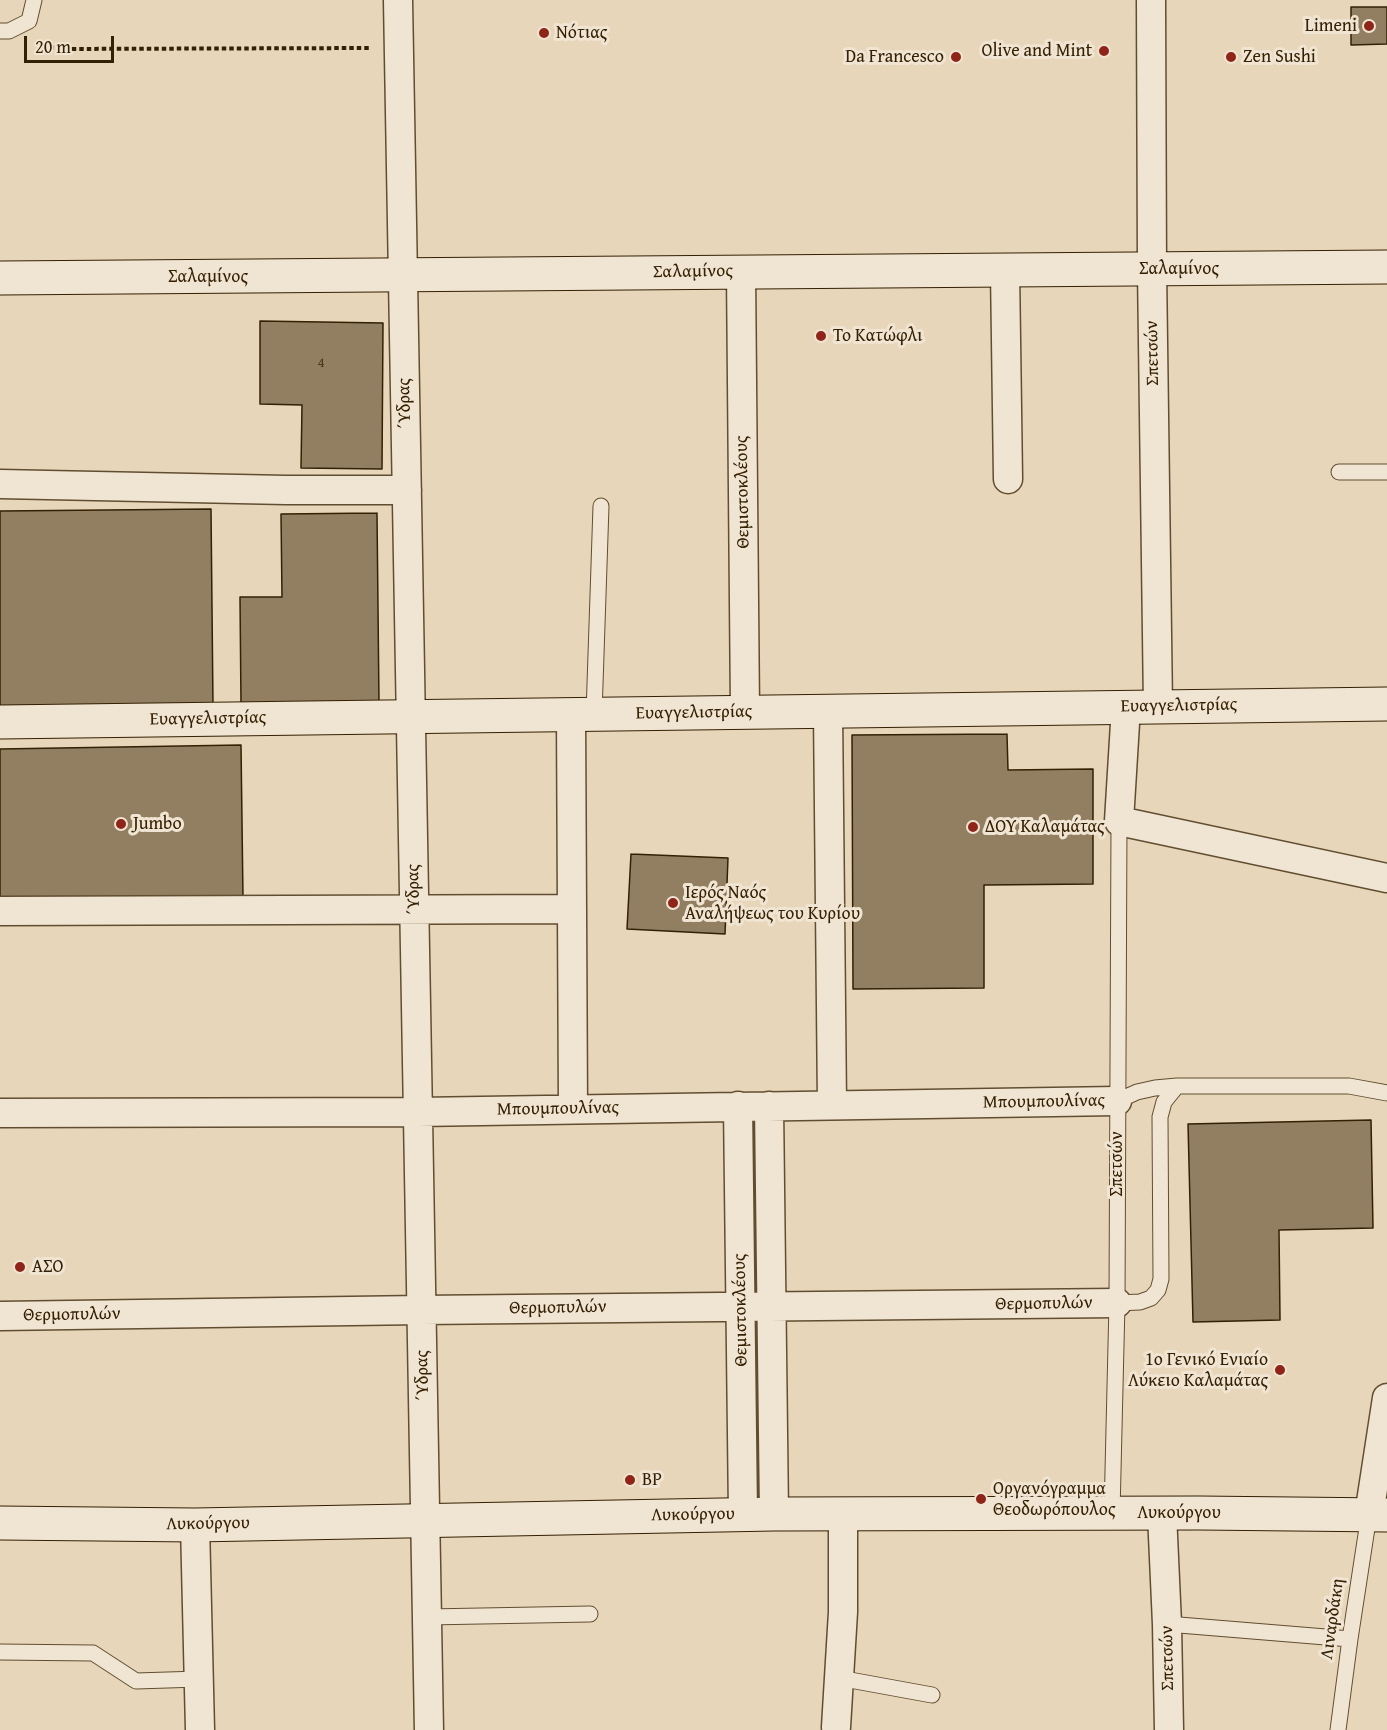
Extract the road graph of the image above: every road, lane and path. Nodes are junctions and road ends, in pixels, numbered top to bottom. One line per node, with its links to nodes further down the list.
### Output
1 (34, 0): 4 (lane)
2 (398, 0): 5 (street, Ύδρας)
3 (1150, 0): 7 (street, Σπετσών)
4 (4, 31): 5 (path)
5 (399, 48): 10 (street, Ύδρας)
6 (1387, 267): 7 (street, Σαλαμίνος)
7 (1152, 269): 8 (street, Σαλαμίνος); 20 (street, Σπετσών)
8 (1005, 270): 9 (street, Σαλαμίνος); 14 (street)
9 (741, 272): 10 (street, Σαλαμίνος); 22 (street, Θεμιστοκλέους)
10 (403, 275): 11 (street, Σαλαμίνος); 16 (street, Ύδρας)
11 (0, 278)
12 (1339, 472): 13 (lane)
13 (1387, 472)
14 (1008, 479)
15 (0, 484): 16 (street)
16 (407, 490): 24 (street, Ύδρας)
17 (601, 507): 23 (lane)
18 (1387, 704): 20 (street, Ευαγγελιστρίας)
19 (1126, 707): 20 (street, Ευαγγελιστρίας); 21 (street, Ευαγγελιστρίας); 26 (street, Σπετσών)
20 (1158, 707)
21 (828, 711): 22 (street, Ευαγγελιστρίας); 34 (street)
22 (745, 712): 23 (street, Ευαγγελιστρίας)
23 (583, 714): 24 (street, Ευαγγελιστρίας); 28 (street)
24 (411, 716): 25 (street, Ευαγγελιστρίας); 29 (street, Ύδρας)
25 (0, 722)
26 (1119, 820): 27 (street); 33 (lane, Σπετσών)
27 (1387, 878)
28 (572, 909): 29 (street); 37 (street)
29 (414, 910): 30 (street); 38 (street, Ύδρας)
30 (0, 911)
31 (1177, 1086): 32 (lane); 33 (lane); 40 (lane)
32 (1387, 1093)
33 (1117, 1101): 34 (street, Μπουμπουλίνας); 40 (lane, Σπετσών)
34 (832, 1105): 36 (street, Μπουμπουλίνας)
35 (738, 1106): 36 (street, Μπουμπουλίνας); 37 (street, Μπουμπουλίνας); 42 (street, Θεμιστοκλέους)
36 (769, 1106): 41 (street, Θεμιστοκλέους)
37 (573, 1109): 38 (street, Μπουμπουλίνας)
38 (418, 1112): 39 (street, Μπουμπουλίνας); 43 (street, Ύδρας)
39 (0, 1113)
40 (1117, 1303): 41 (street, Θερμοπυλών); 46 (lane, Σπετσών)
41 (772, 1306): 42 (street, Θερμοπυλών); 47 (street, Θεμιστοκλέους)
42 (741, 1307): 43 (street, Θερμοπυλών); 47 (street, Θεμιστοκλέους)
43 (421, 1310): 44 (street, Θερμοπυλών); 51 (street, Ύδρας)
44 (0, 1316)
45 (1387, 1398): 50 (street)
46 (1112, 1513): 48 (street, Λυκούργου); 49 (street, Λυκούργου)
47 (759, 1514): 48 (street, Λυκούργου); 51 (street, Λυκούργου)
48 (843, 1514): 59 (street)
49 (1162, 1514): 50 (street, Λυκούργου); 56 (street, Σπετσών)
50 (1378, 1515): 57 (lane, Λιναρδάκη)
51 (425, 1520): 53 (street, Λυκούργου); 55 (street, Ύδρας)
52 (0, 1524): 53 (street, Λυκούργου)
53 (195, 1525): 60 (street)
54 (590, 1614): 55 (lane)
55 (427, 1617): 64 (street, Ύδρας)
56 (1167, 1624): 57 (lane); 65 (street, Σπετσών)
57 (1350, 1639): 66 (lane, Λιναρδάκη)
58 (0, 1652): 60 (lane)
59 (839, 1678): 61 (lane); 62 (street)
60 (199, 1679): 63 (street)
61 (932, 1695)
62 (836, 1727)
63 (200, 1730)
64 (429, 1730)
65 (1169, 1730)
66 (1338, 1730)

